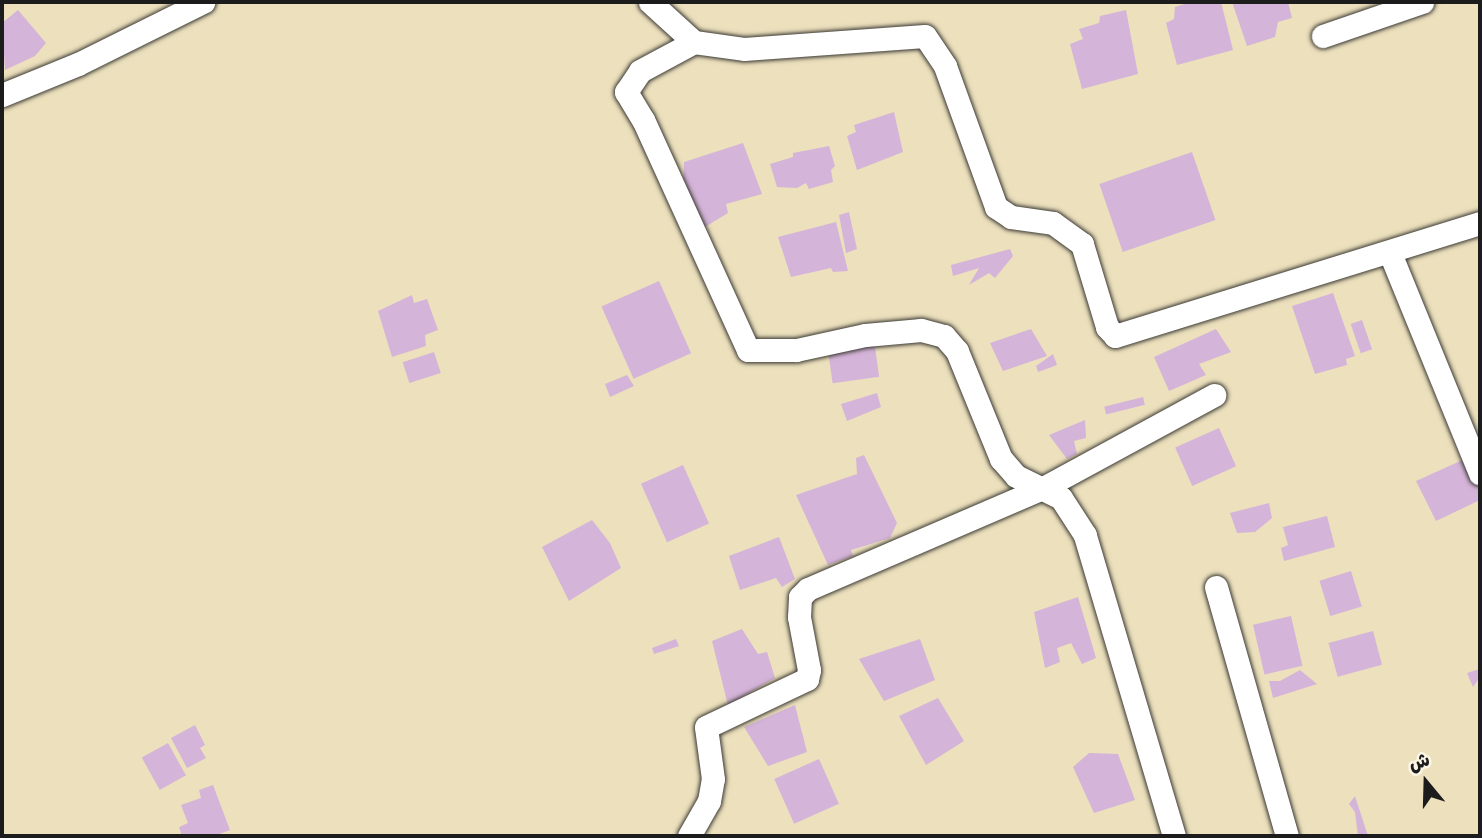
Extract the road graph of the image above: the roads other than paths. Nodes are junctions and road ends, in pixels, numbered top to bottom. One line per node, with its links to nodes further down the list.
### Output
1 (203, 2): 6 (street)
2 (650, 2): 5 (street)
3 (1422, 2): 4 (street)
4 (1323, 36)
5 (694, 42): 8 (street); 11 (street)
6 (2, 94)
7 (1480, 223): 8 (street)
8 (1390, 253): 10 (street)
9 (1214, 395): 11 (street)
10 (1480, 473)
11 (1044, 488): 13 (street); 14 (street)
12 (1216, 587): 15 (street)
13 (689, 836)
14 (1174, 836)
15 (1287, 836)

